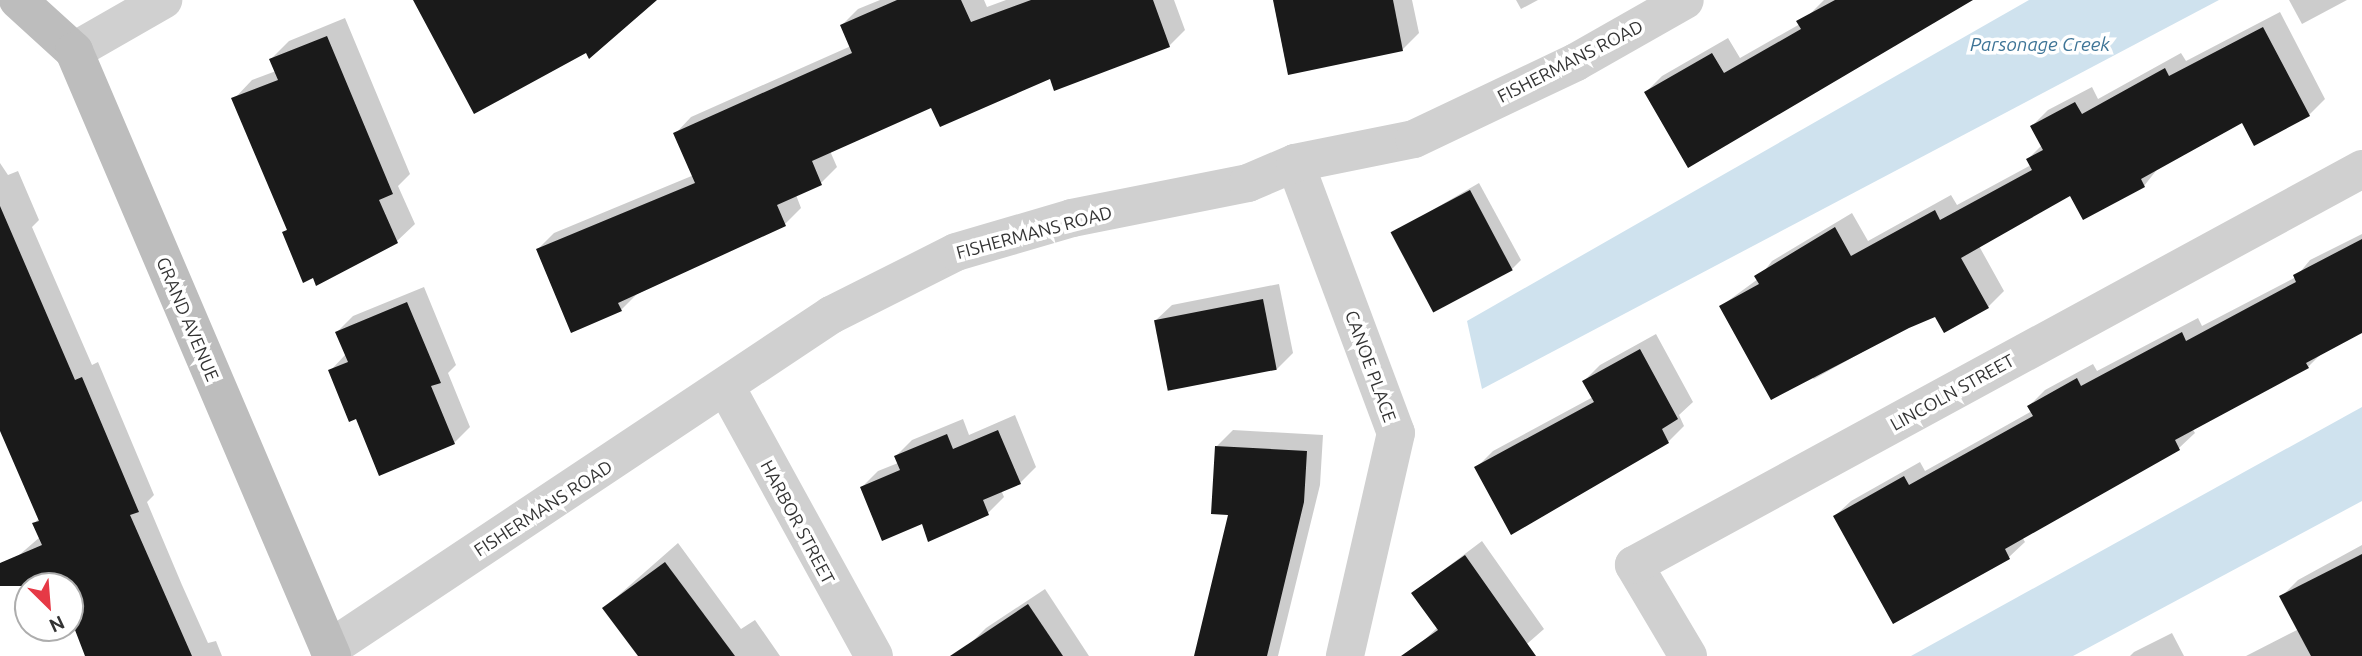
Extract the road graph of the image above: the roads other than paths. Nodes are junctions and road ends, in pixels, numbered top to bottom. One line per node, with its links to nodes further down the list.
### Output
1 (18, 0): 4 (street, GRAND AVENUE)
2 (163, 0): 4 (street)
3 (1685, 0): 5 (street, FISHERMANS ROAD)
4 (74, 51): 8 (street, GRAND AVENUE)
5 (1296, 163): 7 (street, FISHERMANS ROAD); 10 (street, CANOE PLACE)
6 (2362, 169): 11 (street, LINCOLN STREET)
7 (726, 387): 8 (street, FISHERMANS ROAD); 9 (street, HARBOR STREET)
8 (331, 653)
9 (874, 656)
10 (1345, 656)
11 (1688, 656)

